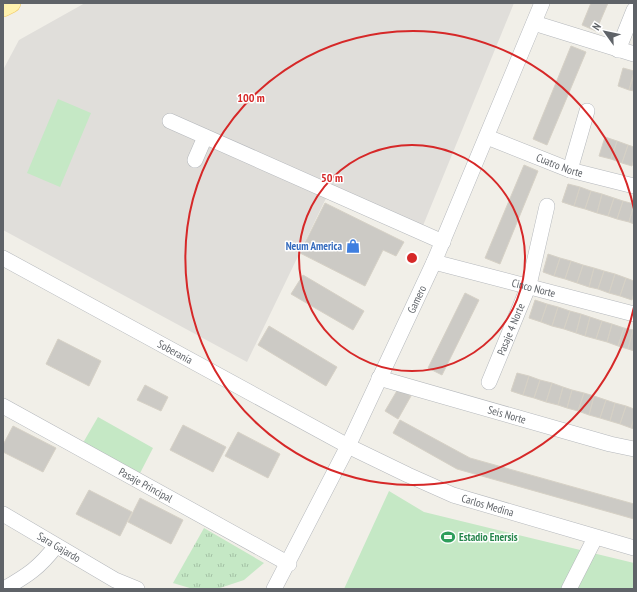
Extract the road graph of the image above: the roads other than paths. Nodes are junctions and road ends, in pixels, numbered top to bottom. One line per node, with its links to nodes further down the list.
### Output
1 (11, 3): 3 (main road)
2 (542, 3): 5 (street, Gamero)
3 (3, 7)
4 (634, 10): 6 (street)
5 (534, 23): 6 (street); 11 (street, Gamero)
6 (618, 50): 7 (street)
7 (634, 54)
8 (587, 111): 13 (street)
9 (170, 121): 10 (street)
10 (205, 137): 12 (street); 16 (street)
11 (487, 137): 13 (street, Cuatro Norte); 16 (street, Gamero)
12 (195, 160)
13 (570, 170): 14 (street, Cuatro Norte)
14 (634, 186)
15 (547, 206): 19 (street, Pasaje 4 Norte)
16 (443, 242): 18 (street, Gamero)
17 (3, 258): 24 (street, Soberanía)
18 (434, 262): 19 (street, Cinco Norte); 21 (street, Gamero)
19 (529, 285): 20 (street, Cinco Norte); 22 (street, Pasaje 4 Norte)
20 (634, 314)
21 (379, 378): 24 (street, Gamero); 25 (street, Seis Norte)
22 (489, 382)
23 (3, 406): 30 (street, Pasaje Principal)
24 (348, 446): 27 (street, Carlos Medina); 30 (street, Gamero)
25 (634, 449)
26 (3, 514): 28 (street, Sara Gajardo)
27 (595, 538): 29 (street, Carlos Medina); 35 (street)
28 (56, 546): 31 (street, Sara Gajardo); 32 (street)
29 (634, 548)
30 (289, 564): 34 (street, Gamero)
31 (119, 585): 33 (street, Sara Gajardo)
32 (4, 589)
33 (137, 589)
34 (274, 589)
35 (569, 589)

